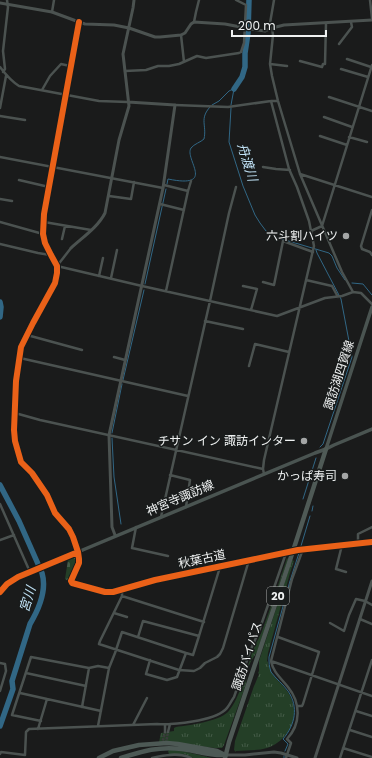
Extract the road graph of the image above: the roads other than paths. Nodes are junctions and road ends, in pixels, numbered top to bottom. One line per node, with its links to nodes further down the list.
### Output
1 (54, 0): 11 (street)
2 (134, 0): 18 (street)
3 (200, 0): 14 (street)
4 (236, 0): 10 (street)
5 (246, 0): 10 (street)
6 (274, 0): 19 (street)
7 (370, 0): 12 (street)
8 (7, 2): 9 (street); 11 (street); 32 (street)
9 (0, 3)
10 (246, 5): 17 (street)
11 (52, 12): 13 (street)
12 (372, 19): 15 (street)
13 (78, 22): 18 (street); 26 (street)
14 (194, 22): 17 (street); 20 (street)
15 (351, 22): 16 (street); 21 (street)
16 (326, 23): 19 (street); 24 (street)
17 (244, 27): 19 (street); 23 (street)
18 (129, 28): 20 (street); 31 (street)
19 (271, 29): 25 (street)
20 (181, 35): 23 (street)
21 (339, 44)
22 (347, 59): 28 (street)
23 (184, 62): 31 (street)
24 (300, 62)
25 (270, 64): 27 (street); 39 (street)
26 (70, 66): 35 (street); 37 (street)
27 (287, 66)
28 (372, 66): 34 (street)
29 (0, 67): 32 (street)
30 (342, 69): 34 (street)
31 (125, 71): 40 (street)
32 (3, 72): 33 (street)
33 (6, 75): 35 (street); 36 (street)
34 (368, 78): 43 (street)
35 (42, 90): 37 (street)
36 (1, 95): 44 (street)
37 (65, 95): 40 (street); 55 (street)
38 (329, 97): 43 (street)
39 (278, 101): 41 (street); 58 (street)
40 (128, 102): 42 (street); 59 (street)
41 (271, 102): 42 (street); 57 (street)
42 (175, 105): 65 (street)
43 (359, 106): 45 (street); 49 (street)
44 (0, 108)
45 (372, 111)
46 (0, 116): 48 (street)
47 (324, 117): 49 (street)
48 (25, 120)
49 (352, 127): 51 (street)
50 (320, 136): 53 (street)
51 (349, 137): 52 (street); 53 (street)
52 (367, 142)
53 (347, 145): 63 (street)
54 (0, 157): 55 (street)
55 (52, 167): 59 (street); 64 (street)
56 (263, 167): 57 (street)
57 (290, 170): 80 (street)
58 (300, 174): 63 (street); 78 (street)
59 (112, 178): 62 (street); 68 (street)
60 (19, 180): 64 (street)
61 (191, 181): 67 (street)
62 (134, 182): 65 (street); 68 (street)
63 (334, 185): 69 (street); 78 (street)
64 (48, 187): 76 (street)
65 (164, 187): 67 (street); 72 (street)
66 (236, 187): 100 (street)
67 (188, 191): 73 (street)
68 (108, 196): 79 (street)
69 (372, 197)
70 (0, 199): 71 (street)
71 (12, 201)
72 (160, 204): 73 (street); 95 (street)
73 (184, 210): 97 (street)
74 (372, 210): 88 (street)
75 (0, 222): 81 (street)
76 (44, 222): 77 (street); 81 (street)
77 (65, 226): 79 (street); 82 (street)
78 (322, 226): 80 (street); 98 (street)
79 (91, 230): 84 (street)
80 (311, 231): 86 (street)
81 (43, 234): 87 (street)
82 (62, 239)
83 (0, 244): 87 (street)
84 (72, 248): 90 (street)
85 (117, 250): 92 (street)
86 (313, 251): 93 (street); 94 (street)
87 (51, 255): 90 (street)
88 (372, 255)
89 (103, 258): 91 (street)
90 (57, 266): 91 (street); 107 (street)
91 (99, 276): 92 (street)
92 (111, 278): 95 (street)
93 (306, 280): 99 (street); 102 (street)
94 (263, 282)
95 (142, 286): 97 (street); 112 (street)
96 (243, 286): 104 (street)
97 (166, 291): 100 (street)
98 (353, 292): 99 (street); 101 (street)
99 (340, 297): 102 (street)
100 (210, 301): 104 (street); 105 (street)
101 (372, 304)
102 (299, 307): 104 (street); 109 (street)
103 (372, 307): 119 (main road, 諏訪湖四賀線)
104 (251, 310)
105 (205, 321): 106 (street); 115 (street)
106 (243, 328)
107 (27, 335): 108 (street); 111 (street)
108 (82, 350)
109 (290, 352): 113 (street); 121 (street)
110 (114, 357): 112 (street)
111 (20, 358): 114 (street); 116 (street)
112 (126, 360): 114 (street)
113 (249, 366)
114 (121, 381): 115 (street); 118 (street)
115 (188, 396): 120 (street)
116 (15, 413): 118 (street); 137 (street)
117 (372, 429): 119 (main road, 神宮寺諏訪線)
118 (109, 435): 120 (street); 130 (street)
119 (326, 449): 122 (main road, 神宮寺諏訪線); 136 (highway, 諏訪バイパス / 20)
120 (177, 450): 121 (street); 123 (street)
121 (263, 469): 122 (street)
122 (264, 474): 125 (main road, 神宮寺諏訪線)
123 (170, 475): 125 (street); 126 (street)
124 (0, 504): 129 (street)
125 (186, 507): 126 (main road, 神宮寺諏訪線)
126 (161, 517): 127 (main road, 神宮寺諏訪線)
127 (136, 527): 130 (main road, 神宮寺諏訪線); 139 (street)
128 (372, 527): 133 (street)
129 (14, 535): 131 (street); 142 (street)
130 (115, 536): 137 (main road, 神宮寺諏訪線)
131 (0, 540)
132 (372, 542): 133 (street, 秋葉古道)
133 (358, 544): 134 (street, 秋葉古道)
134 (342, 545): 135 (street, 秋葉古道); 143 (street)
135 (303, 549): 136 (street, 秋葉古道); 157 (street)
136 (293, 551): 138 (street, 秋葉古道); 198 (highway, 諏訪バイパス / 20)
137 (78, 552): 142 (main road, 神宮寺諏訪線); 145 (street, 秋葉古道)
138 (286, 552): 140 (street, 秋葉古道); 188 (street)
139 (168, 556)
140 (249, 560): 141 (street, 秋葉古道); 167 (street)
141 (220, 566): 145 (street, 秋葉古道); 153 (street)
142 (32, 571): 146 (main road, 神宮寺諏訪線)
143 (346, 572)
144 (372, 581): 148 (street)
145 (122, 589): 147 (street)
146 (0, 592)
147 (122, 596): 150 (street); 153 (street)
148 (366, 602): 149 (street); 152 (street); 154 (street)
149 (372, 605)
150 (114, 613): 151 (street); 159 (street)
151 (127, 617)
152 (360, 619): 155 (street); 172 (street)
153 (204, 622): 156 (street)
154 (330, 623)
155 (372, 624)
156 (198, 636): 158 (street); 160 (street)
157 (278, 636): 163 (street); 170 (street)
158 (138, 637): 159 (street); 160 (street)
159 (117, 649): 161 (street); 166 (street)
160 (186, 653): 167 (street)
161 (150, 660): 167 (street); 167 (street)
162 (372, 660): 169 (street)
163 (271, 661): 170 (street); 181 (street)
164 (0, 663): 174 (street)
165 (89, 668): 166 (street); 168 (street); 173 (street)
166 (109, 668): 183 (street)
167 (179, 670)
168 (26, 673): 173 (street); 177 (street)
169 (368, 674): 171 (street); 176 (street)
170 (312, 675): 172 (street); 181 (street)
171 (372, 675)
172 (338, 684): 176 (street); 205 (street)
173 (86, 686): 182 (street)
174 (1, 687): 175 (street)
175 (0, 691)
176 (362, 692): 178 (street); 184 (street)
177 (20, 693): 180 (street); 186 (street)
178 (372, 696)
179 (147, 698): 189 (street)
180 (47, 699): 182 (street); 186 (street)
181 (298, 706): 197 (street)
182 (82, 707): 183 (street)
183 (101, 711): 190 (street)
184 (356, 711): 185 (street); 192 (street)
185 (372, 716)
186 (41, 721): 191 (street)
187 (165, 724): 188 (street); 188 (street); 189 (street)
188 (170, 724)
189 (133, 725): 190 (street)
190 (98, 726): 191 (street)
191 (38, 729): 195 (street)
192 (350, 730): 193 (street); 194 (street)
193 (372, 737)
194 (343, 748): 199 (street); 206 (street)
195 (0, 754)
196 (161, 755): 202 (street); 203 (street)
197 (286, 756): 198 (street); 204 (street)
198 (224, 757): 200 (highway); 201 (highway)
199 (372, 757)
200 (99, 758)
201 (121, 758)
202 (152, 758)
203 (191, 758)
204 (297, 758)
205 (315, 758)
206 (340, 758)

